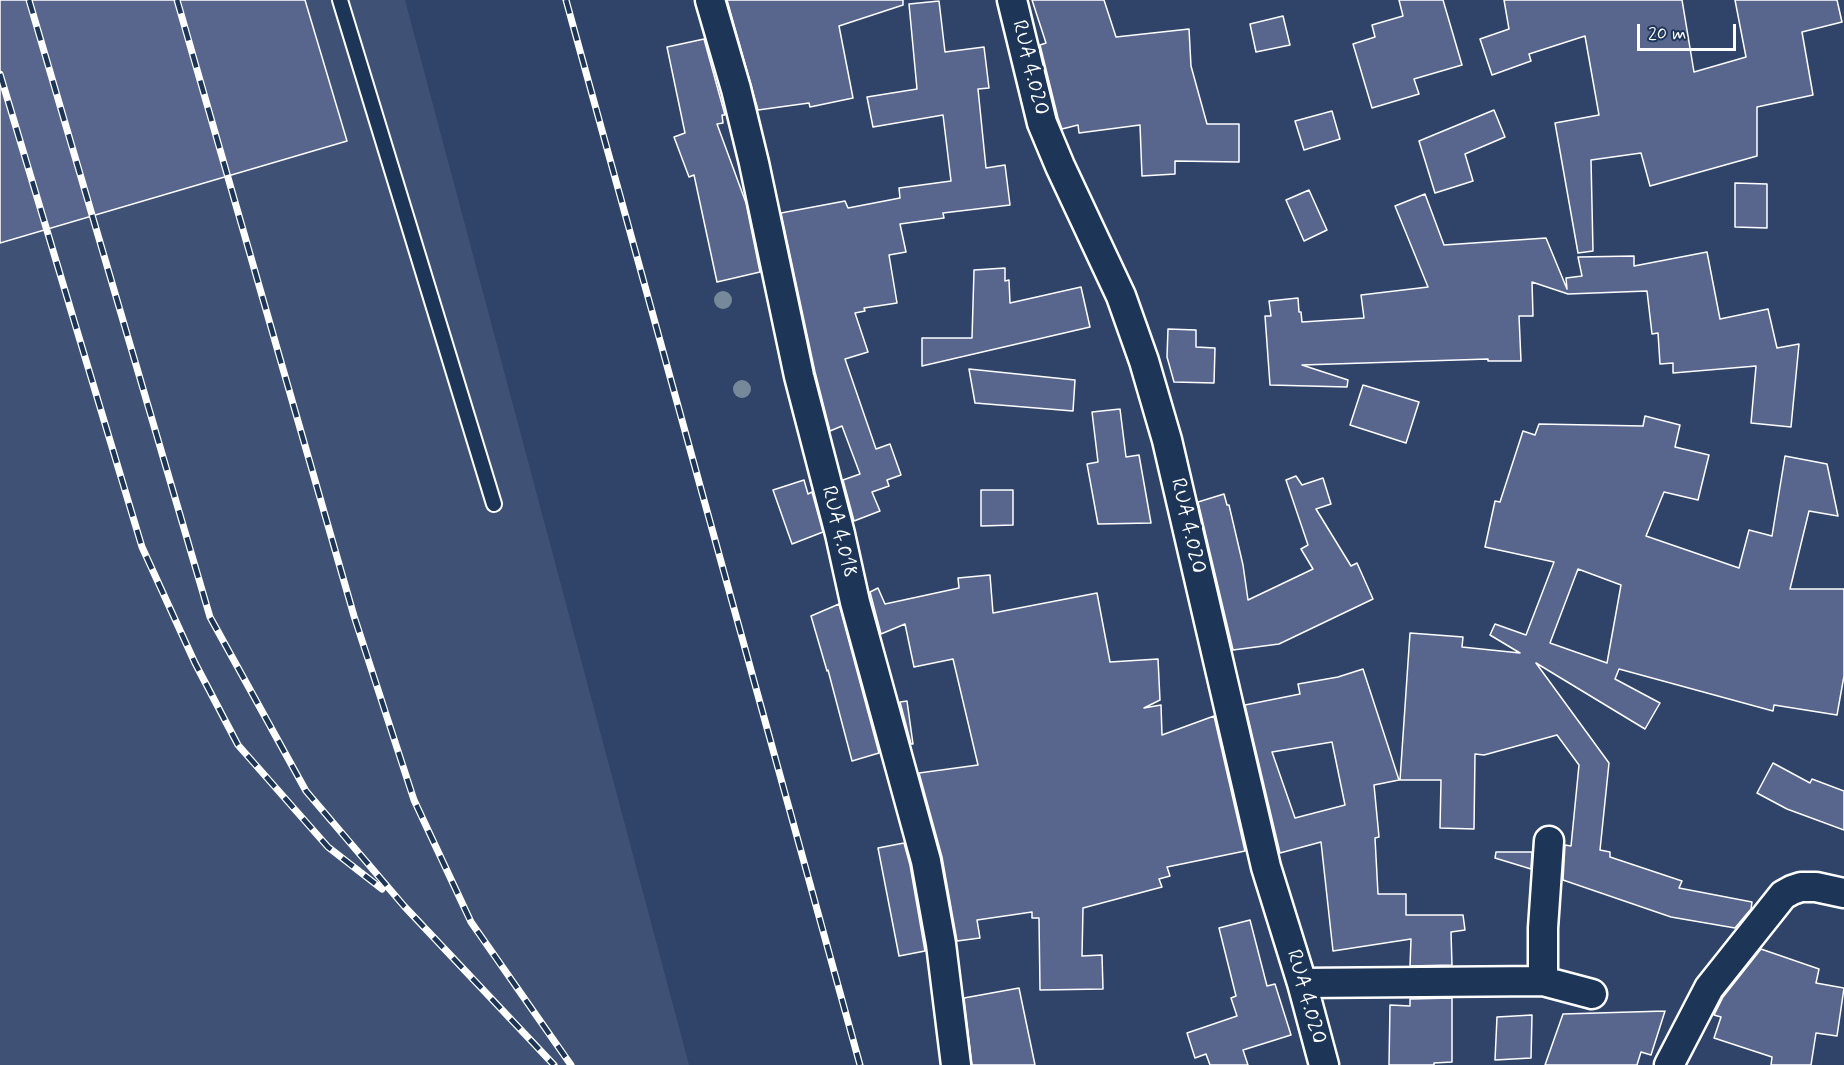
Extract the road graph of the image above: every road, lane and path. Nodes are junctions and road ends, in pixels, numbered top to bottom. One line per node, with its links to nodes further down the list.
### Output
1 (340, 0): 4 (lane)
2 (710, 0): 10 (street, RUA 4.018)
3 (1012, 0): 8 (street, RUA 4.020)
4 (494, 504)
5 (1549, 841): 7 (street)
6 (1844, 893): 12 (street)
7 (1543, 981): 8 (street); 9 (street)
8 (1302, 983): 11 (street, RUA 4.020)
9 (1592, 994)
10 (956, 1065)
11 (1324, 1065)
12 (1668, 1065)

